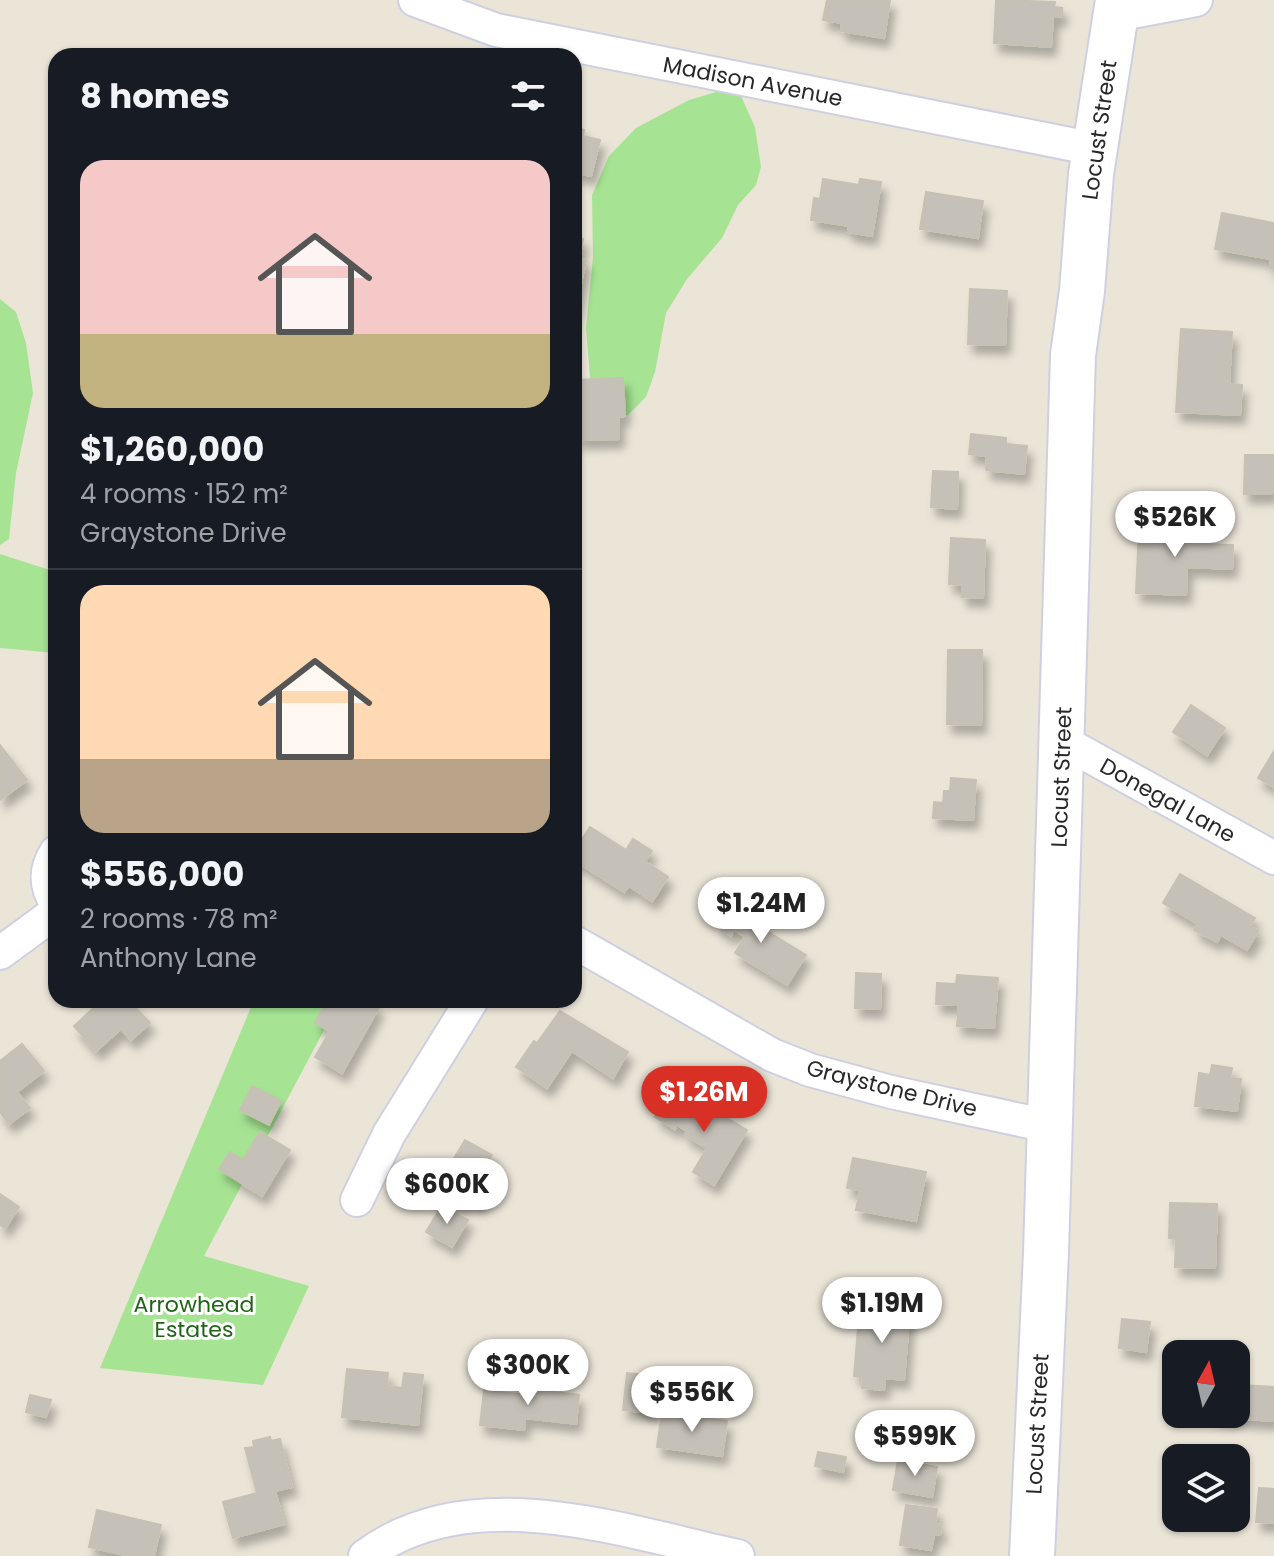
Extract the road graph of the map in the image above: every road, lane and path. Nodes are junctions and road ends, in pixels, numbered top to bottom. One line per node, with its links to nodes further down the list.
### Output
1 (415, 0): 4 (street, Madison Avenue)
2 (1196, 0): 3 (street)
3 (1117, 7): 7 (main road, Locust Street)
4 (493, 43): 5 (street, Madison Avenue)
5 (521, 48)
6 (582, 59): 7 (street, Madison Avenue)
7 (1095, 149): 8 (main road, Locust Street)
8 (1062, 741): 9 (street, Donegal Lane); 14 (main road, Locust Street)
9 (1274, 858)
10 (48, 918): 12 (street)
11 (582, 947): 14 (street, Graystone Drive)
12 (0, 953)
13 (467, 1008): 15 (street)
14 (1048, 1126): 18 (main road, Locust Street)
15 (357, 1200)
16 (365, 1556): 17 (street)
17 (738, 1556)
18 (1032, 1556)

